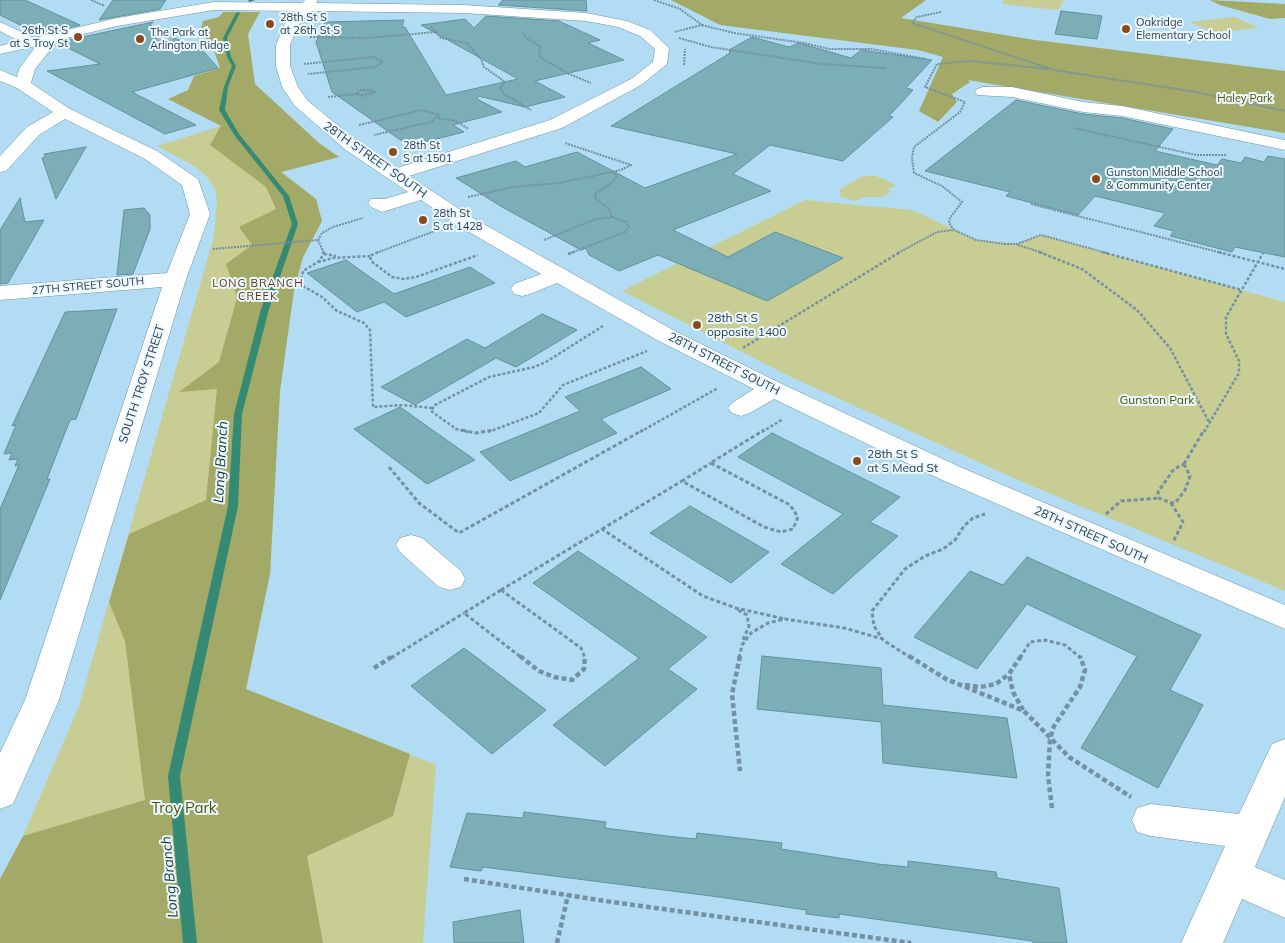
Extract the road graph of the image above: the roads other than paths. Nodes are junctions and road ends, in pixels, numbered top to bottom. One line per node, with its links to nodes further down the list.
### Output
1 (216, 3): 2 (street); 3 (street)
2 (309, 3): 13 (street); 17 (street, 28TH STREET SOUTH)
3 (149, 15): 5 (street); 6 (street)
4 (0, 26): 7 (street)
5 (164, 29)
6 (53, 32): 7 (street); 10 (street)
7 (32, 42): 8 (street)
8 (0, 50)
9 (0, 75): 10 (street, SOUTH TROY STREET)
10 (23, 85): 12 (street, SOUTH TROY STREET)
11 (983, 92): 15 (street)
12 (64, 112): 16 (street); 21 (street, SOUTH TROY STREET)
13 (556, 124): 14 (street); 17 (street)
14 (576, 132)
15 (1279, 144)
16 (0, 167)
17 (393, 175): 18 (street, 28TH STREET SOUTH)
18 (422, 194): 19 (street); 20 (street, 28TH STREET SOUTH)
19 (378, 203)
20 (559, 266): 22 (street); 24 (street, 28TH STREET SOUTH)
21 (175, 279): 23 (street, 27TH STREET SOUTH); 30 (street, SOUTH TROY STREET)
22 (522, 289)
23 (0, 293)
24 (773, 389): 25 (street); 28 (street, 28TH STREET SOUTH)
25 (741, 408)
26 (411, 545): 27 (street)
27 (450, 579)
28 (1285, 618)
29 (1285, 754): 32 (street)
30 (0, 793)
31 (1144, 811): 32 (street)
32 (1249, 832): 33 (street)
33 (1231, 876): 34 (street); 35 (street)
34 (1285, 899)
35 (1202, 943)

